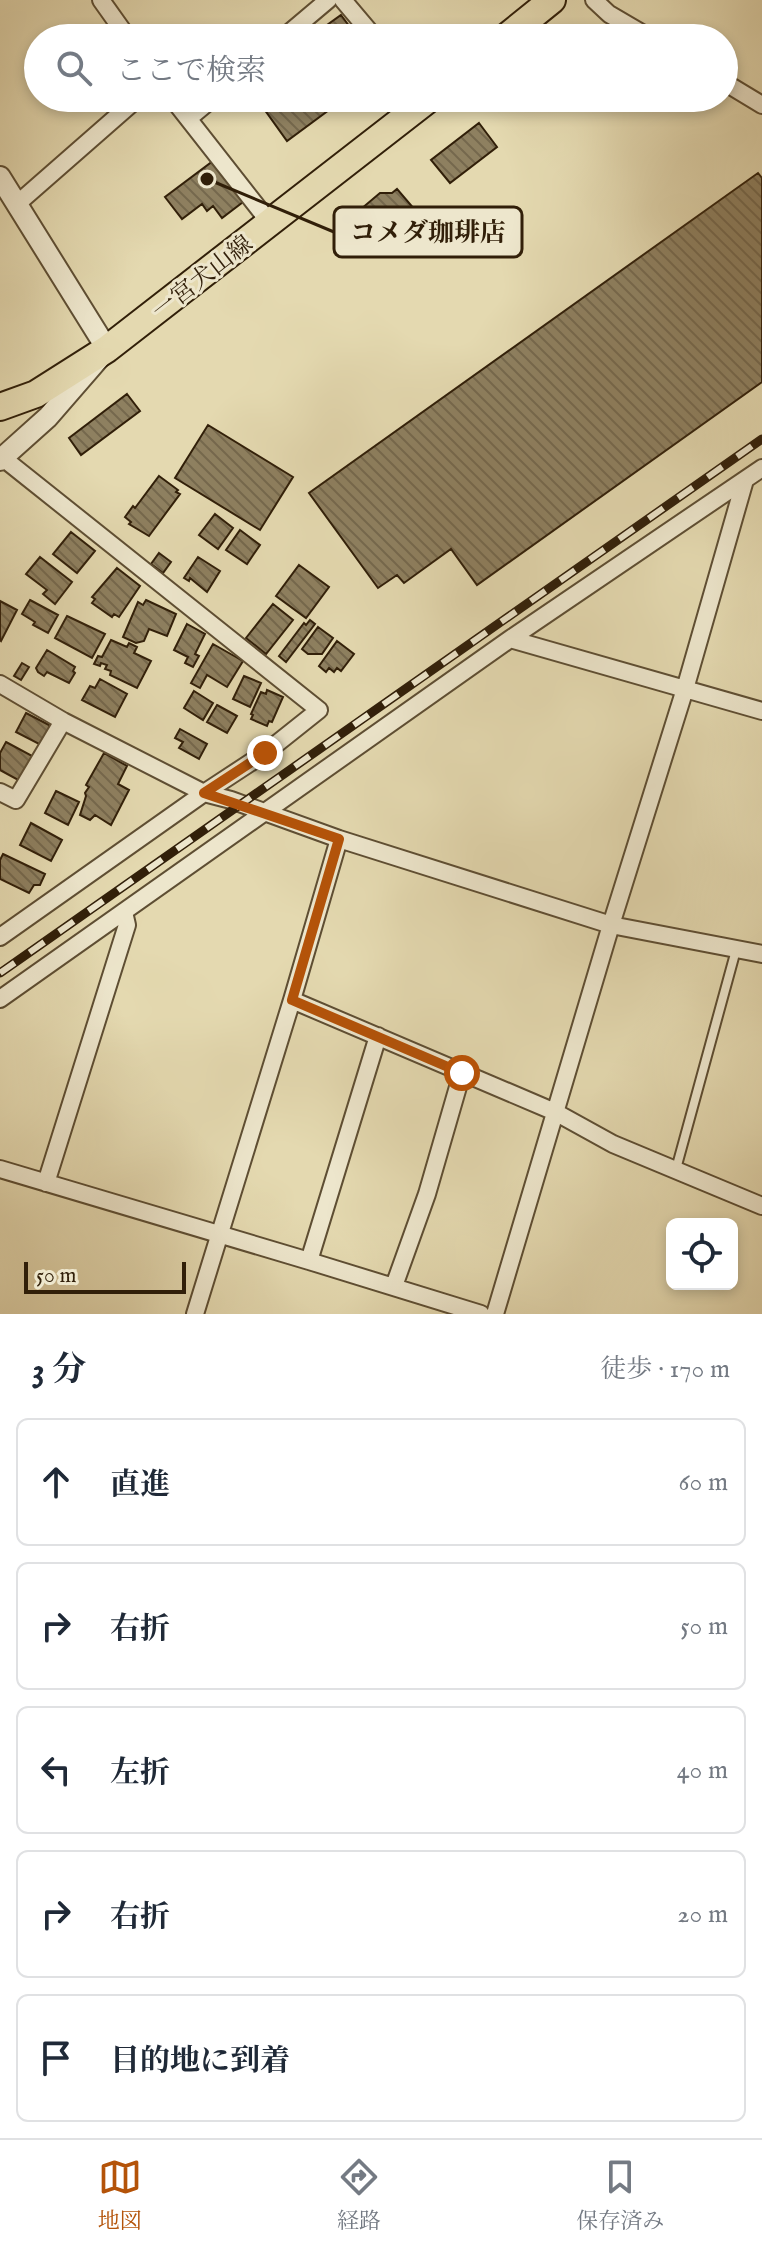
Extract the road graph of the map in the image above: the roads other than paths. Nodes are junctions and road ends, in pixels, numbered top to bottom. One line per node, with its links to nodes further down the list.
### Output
1 (101, 0): 6 (street)
2 (328, 0): 7 (street)
3 (343, 0): 8 (street)
4 (552, 0): 9 (main road)
5 (594, 0): 10 (street)
6 (118, 24)
7 (300, 24)
8 (363, 24)
9 (522, 24)
10 (626, 24)
11 (738, 90): 12 (street)
12 (762, 105)
13 (122, 112): 19 (street)
14 (184, 112): 17 (street)
15 (196, 112): 17 (street)
16 (411, 112): 20 (main road, 一宮犬山線)
17 (189, 118): 20 (street)
18 (0, 177): 19 (street)
19 (17, 204): 21 (street)
20 (270, 223): 21 (main road, 一宮犬山線)
21 (107, 349): 22 (main road, 一宮犬山線); 23 (street)
22 (0, 407)
23 (1, 459): 32 (street)
24 (762, 468): 25 (street)
25 (754, 482): 26 (street); 28 (street)
26 (510, 639): 28 (street); 33 (street)
27 (0, 684): 30 (street)
28 (685, 689): 29 (street); 36 (street)
29 (762, 711)
30 (63, 721): 31 (street); 32 (street)
31 (0, 792)
32 (204, 793): 33 (street); 37 (street)
33 (264, 812): 34 (street); 35 (street)
34 (339, 839): 36 (street); 41 (street)
35 (124, 912): 40 (street); 47 (street)
36 (611, 925): 38 (street); 44 (street)
37 (0, 937)
38 (736, 949): 39 (street); 46 (lane)
39 (762, 954)
40 (0, 999)
41 (292, 1000): 42 (street); 49 (street)
42 (378, 1036): 43 (street); 50 (street)
43 (462, 1073): 44 (street); 51 (street)
44 (555, 1112): 46 (street); 54 (street)
45 (0, 1169): 47 (street)
46 (676, 1169): 48 (street)
47 (46, 1183): 49 (street)
48 (762, 1206)
49 (221, 1234): 50 (street); 52 (street)
50 (309, 1261): 51 (street)
51 (394, 1286): 53 (street)
52 (195, 1314)
53 (481, 1314)
54 (495, 1314)

